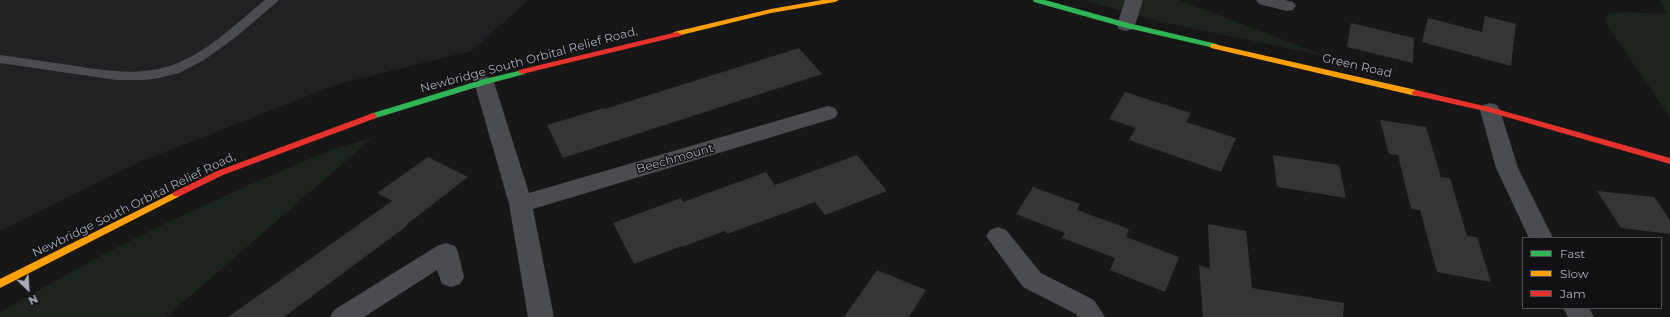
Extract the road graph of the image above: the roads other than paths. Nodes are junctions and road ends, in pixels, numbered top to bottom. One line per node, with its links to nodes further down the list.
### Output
1 (272, 0): 8 (lane)
2 (835, 0): 9 (street, Newbridge South Orbital Relief Road,)
3 (1037, 0): 7 (street, Green Road)
4 (1134, 0): 7 (street)
5 (1265, 0): 6 (street)
6 (1287, 6)
7 (1126, 25): 10 (street, Green Road)
8 (0, 59)
9 (484, 82): 13 (street); 17 (street, Newbridge South Orbital Relief Road,)
10 (1490, 110): 12 (street, Green Road); 15 (street)
11 (828, 114): 13 (street, Beechmount)
12 (1670, 161)
13 (521, 204): 19 (street)
14 (998, 236): 20 (street)
15 (1541, 237)
16 (451, 277): 18 (street)
17 (0, 284)
18 (343, 317)
19 (541, 317)
20 (1092, 317)

